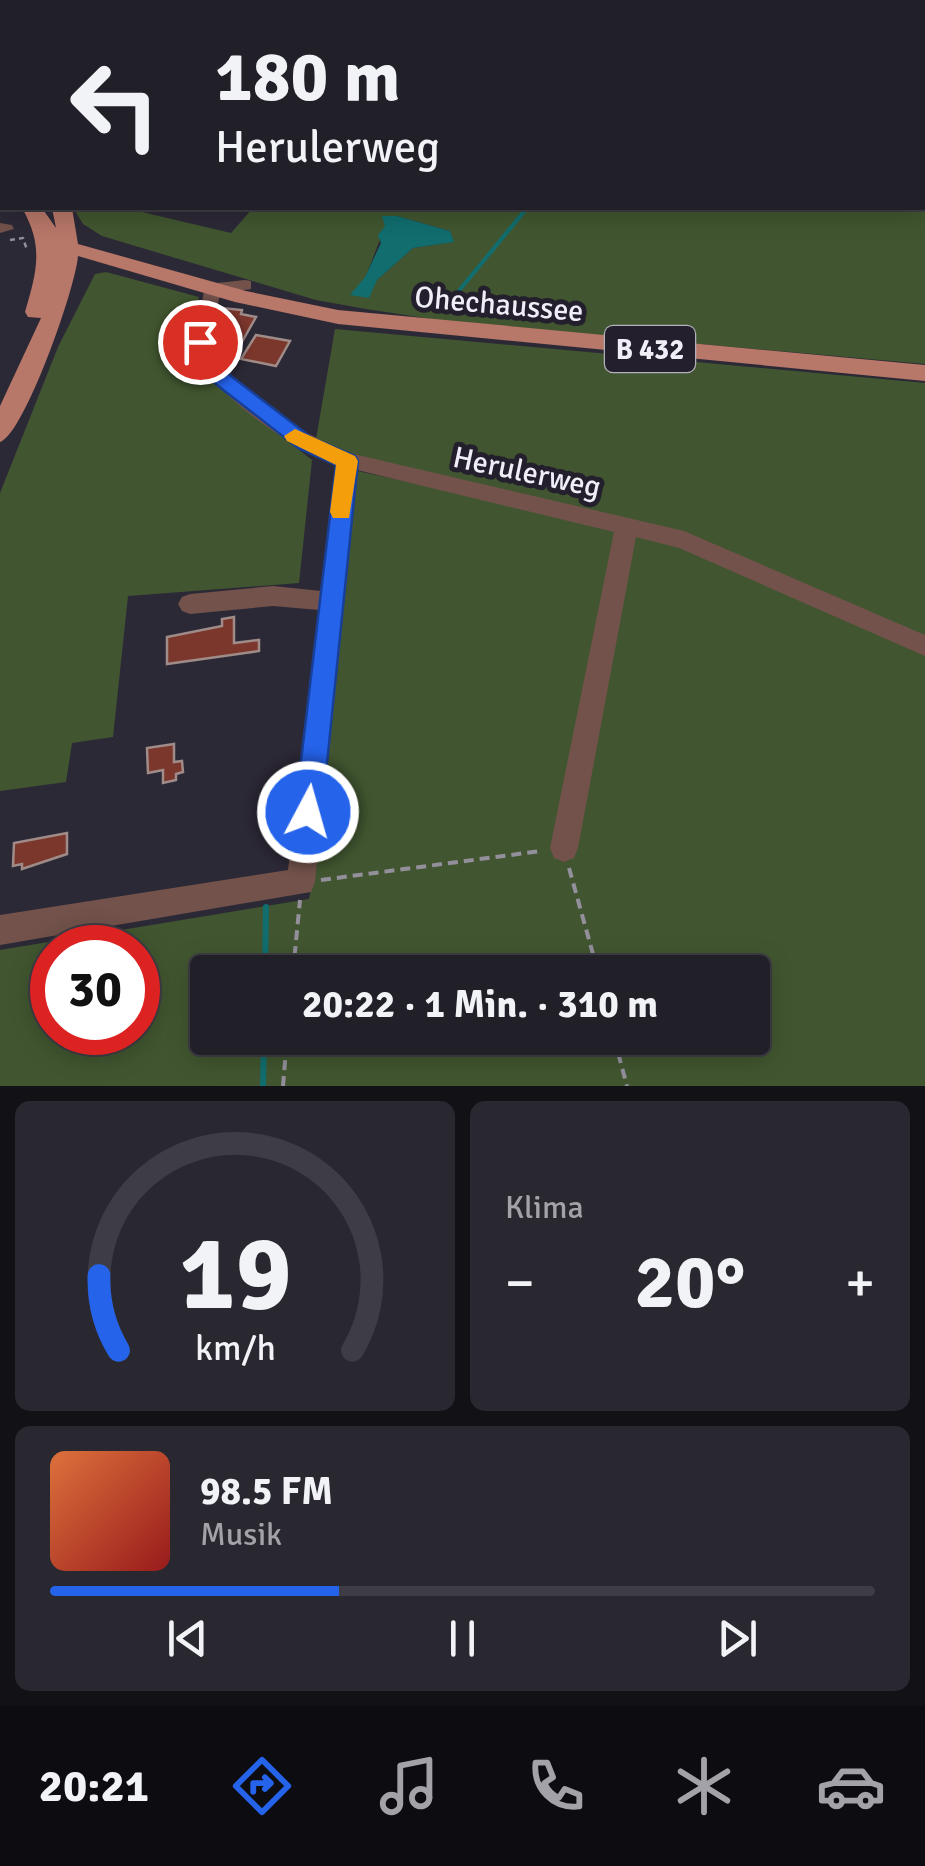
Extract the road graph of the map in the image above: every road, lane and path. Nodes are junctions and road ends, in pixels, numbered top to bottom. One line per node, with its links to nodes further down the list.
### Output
1 (33, 210): 4 (main road)
2 (65, 216): 5 (main road); 6 (main road, B 432)
3 (3, 229): 7 (path)
4 (45, 230): 5 (main road, B 432); 7 (main road)
5 (71, 248): 6 (main road, B 432); 7 (main road); 9 (main road)
6 (111, 253): 8 (main road, B 432); 9 (main road)
7 (41, 256): 12 (main road)
8 (212, 280): 10 (main road, B 432); 10 (main road, B 432); 14 (street, Herulerweg)
9 (65, 285): 13 (main road)
10 (308, 309): 11 (main road, Ohechaussee / B 432)
11 (925, 373)
12 (0, 388)
13 (0, 433)
14 (347, 461): 15 (street, Herulerweg); 16 (street)
15 (628, 524): 18 (street, Herulerweg); 19 (street)
16 (331, 602): 17 (street); 20 (street)
17 (190, 604)
18 (925, 646)
19 (564, 848): 20 (path); 23 (path)
20 (301, 882): 21 (street); 22 (path)
21 (0, 930)
22 (295, 955)
23 (593, 955)
24 (285, 1055): 26 (path)
25 (619, 1055): 27 (path)
26 (282, 1086)
27 (627, 1086)

